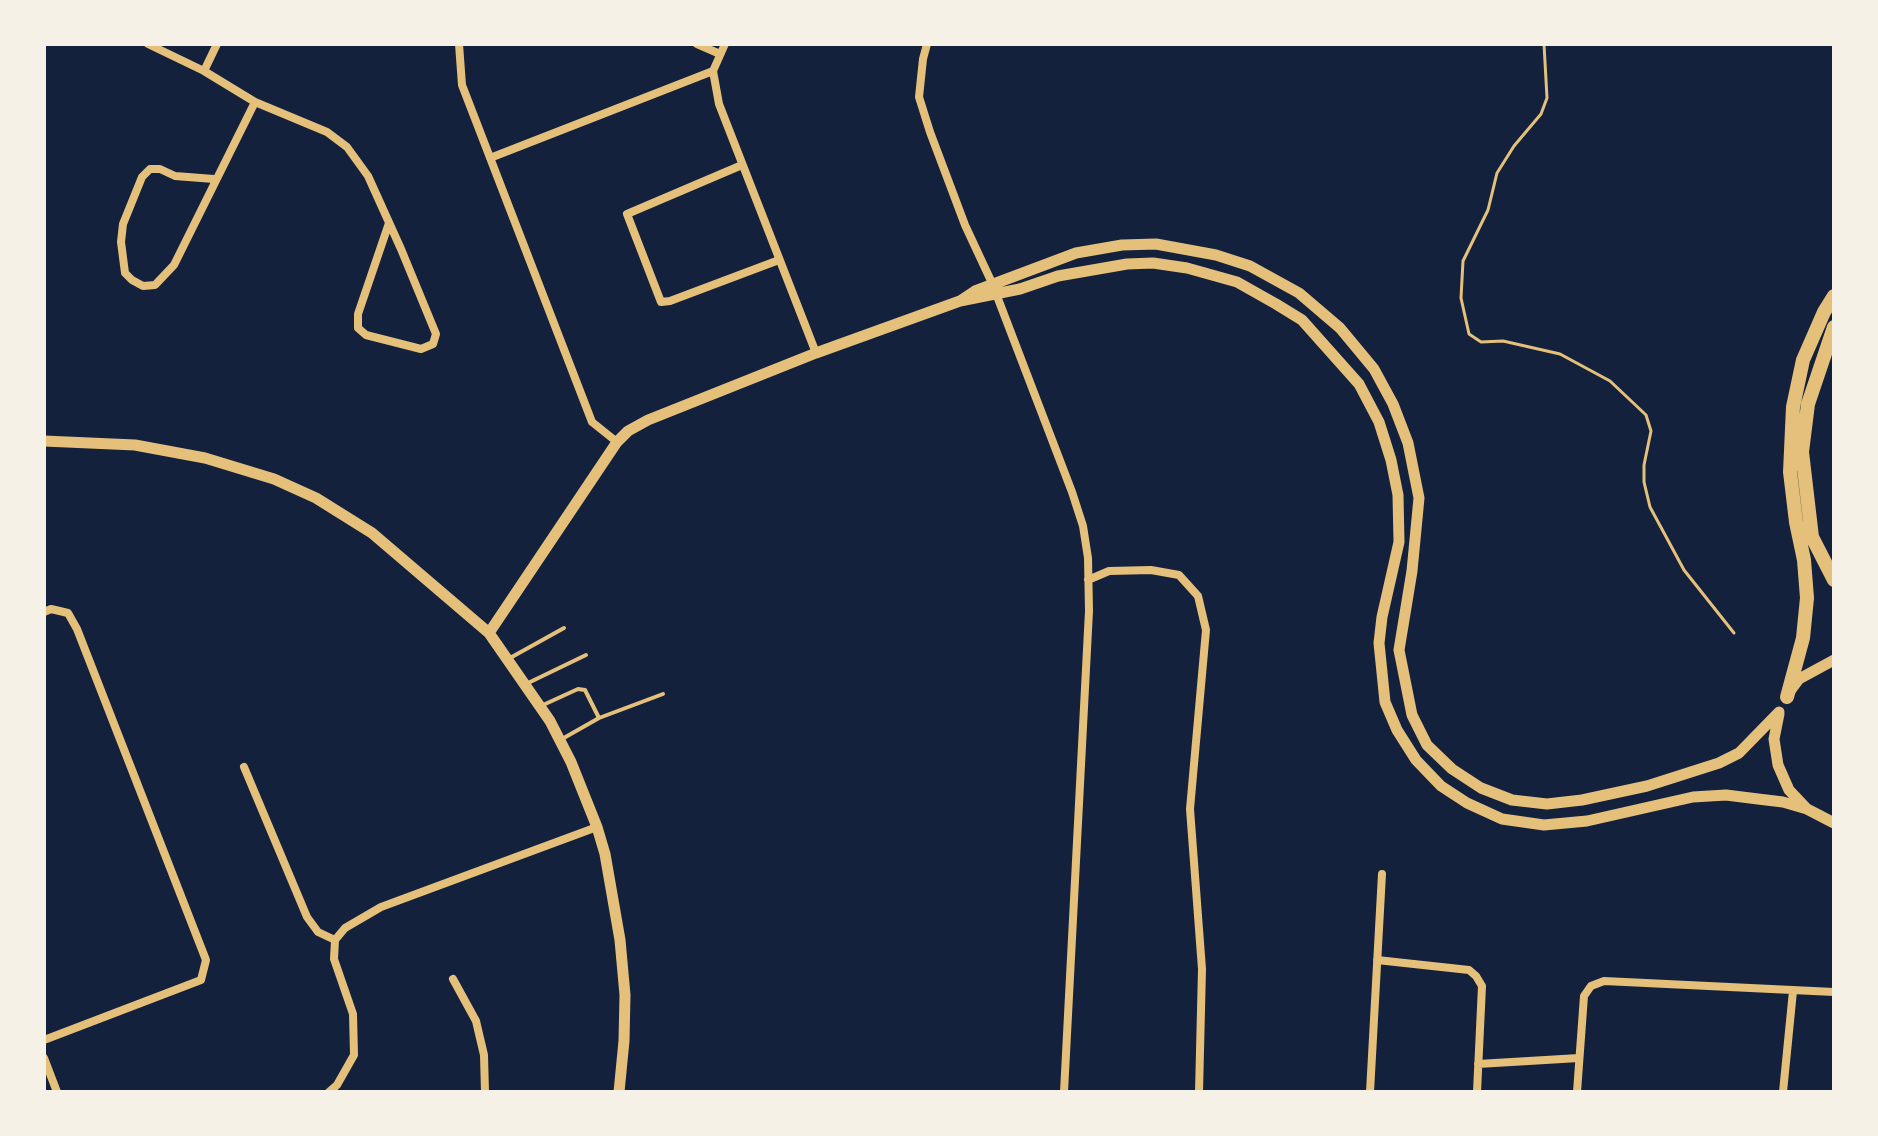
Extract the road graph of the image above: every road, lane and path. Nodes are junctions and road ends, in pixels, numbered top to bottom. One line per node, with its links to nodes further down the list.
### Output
1 (148, 44): 9 (street)
2 (217, 44): 9 (street)
3 (459, 44): 12 (street)
4 (697, 44): 8 (street)
5 (725, 44): 8 (street)
6 (927, 44): 17 (street)
7 (1544, 44): 28 (path)
8 (720, 54): 10 (street)
9 (204, 71): 11 (street)
10 (713, 71): 12 (street); 13 (street)
11 (255, 102): 14 (street); 15 (street)
12 (490, 158): 22 (street)
13 (742, 165): 16 (street); 16 (street)
14 (214, 179): 14 (street)
15 (389, 223): 15 (street)
16 (779, 260): 20 (street)
17 (994, 289): 20 (street); 23 (street); 36 (street); 40 (street)
18 (1834, 296): 34 (main road)
19 (1834, 327): 24 (main road)
20 (816, 353): 22 (street)
21 (44, 441): 27 (street)
22 (617, 442): 27 (street)
23 (1088, 580): 58 (street); 59 (street)
24 (1834, 580)
25 (44, 612): 50 (street)
26 (564, 628): 30 (lane)
27 (489, 633): 30 (street)
28 (1734, 633)
29 (586, 655): 32 (lane)
30 (508, 659): 32 (street)
31 (1834, 660): 34 (street)
32 (526, 684): 35 (street)
33 (663, 694): 37 (lane)
34 (1787, 697): 36 (street)
35 (541, 706): 37 (lane); 38 (street)
36 (1779, 712): 40 (street)
37 (599, 718): 38 (lane)
38 (560, 740): 42 (street)
39 (244, 767): 45 (street)
40 (1807, 809): 41 (street)
41 (1830, 822): 43 (street)
42 (597, 827): 45 (street); 57 (street)
43 (1834, 832)
44 (1382, 874): 46 (street)
45 (335, 940): 55 (street)
46 (1377, 960): 53 (street); 60 (street)
47 (453, 979): 56 (street)
48 (1793, 991): 49 (street); 52 (street); 63 (street)
49 (1834, 992)
50 (44, 1040)
51 (44, 1058): 54 (street)
52 (1579, 1058): 53 (street); 62 (street)
53 (1478, 1064): 61 (street)
54 (57, 1092)
55 (329, 1092)
56 (485, 1092)
57 (619, 1092)
58 (1064, 1092)
59 (1199, 1092)
60 (1370, 1092)
61 (1477, 1092)
62 (1577, 1092)
63 (1783, 1092)

